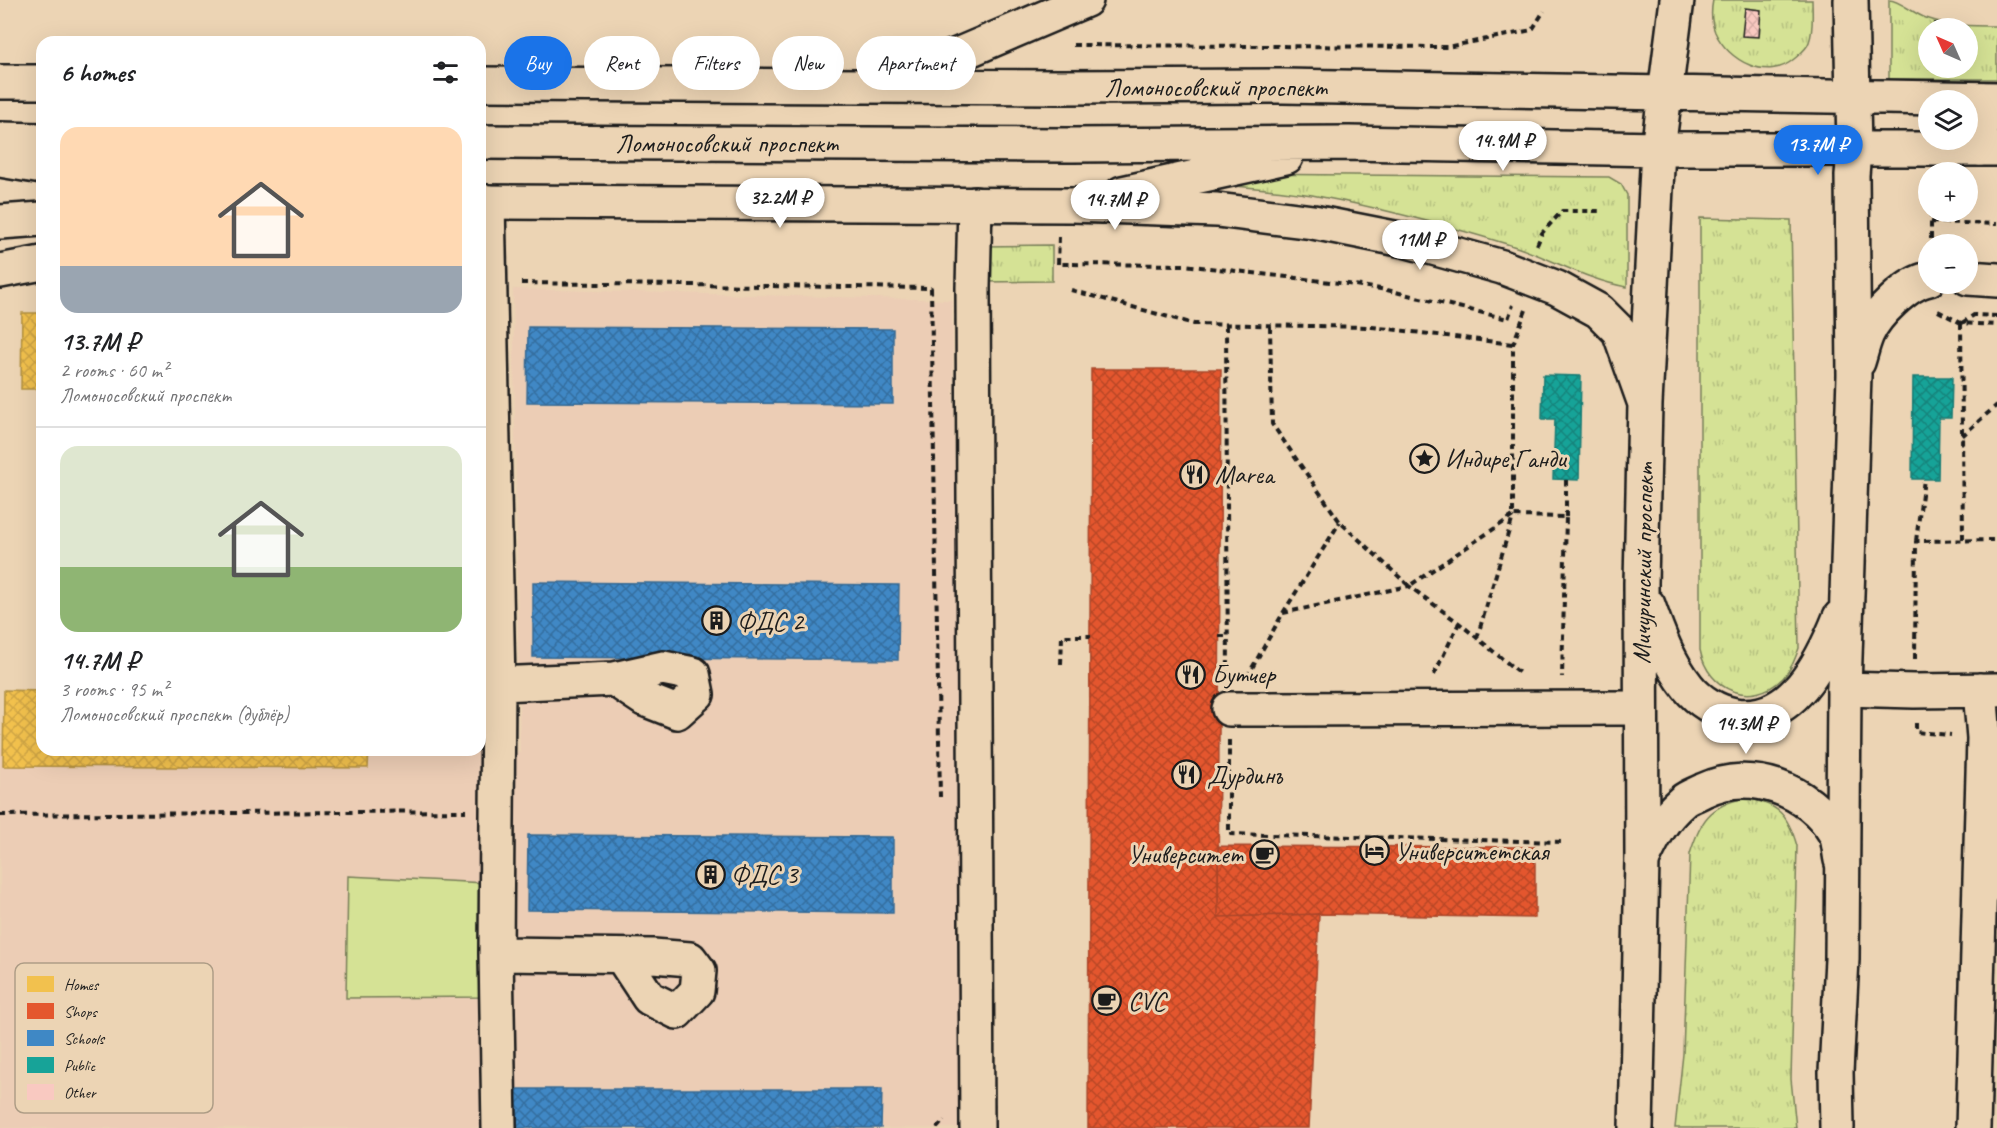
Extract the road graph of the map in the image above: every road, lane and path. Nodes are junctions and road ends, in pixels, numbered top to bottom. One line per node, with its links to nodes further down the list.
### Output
1 (1086, 0): 7 (main road)
2 (1677, 0): 14 (main road, Мичуринский проспект)
3 (1851, 0): 8 (main road)
4 (1867, 0): 8 (main road)
5 (1544, 10): 6 (path)
6 (1073, 45)
7 (976, 47)
8 (1853, 53): 15 (main road)
9 (0, 82): 10 (main road)
10 (36, 82)
11 (486, 84): 12 (main road, Ломоносовский проспект)
12 (856, 86)
13 (976, 87): 14 (main road, Ломоносовский проспект)
14 (1664, 94): 15 (main road, Ломоносовский проспект); 21 (main road, Мичуринский проспект)
15 (1851, 97): 16 (main road); 24 (main road)
16 (1989, 99): 22 (main road)
17 (0, 140): 18 (main road)
18 (36, 140)
19 (486, 142): 20 (main road, Ломоносовский проспект)
20 (1349, 143): 21 (main road, Ломоносовский проспект); 28 (main road)
21 (1658, 149): 24 (main road, Ломоносовский проспект); 51 (main road, Мичуринский проспект)
22 (1989, 149): 24 (main road)
23 (0, 160): 25 (main road)
24 (1853, 163): 50 (main road)
25 (36, 166)
26 (486, 202): 27 (main road)
27 (975, 204): 28 (main road); 93 (main road)
28 (1072, 205): 51 (main road)
29 (36, 219): 30 (main road)
30 (0, 222)
31 (1930, 222): 32 (path); 34 (path)
32 (1997, 224)
33 (486, 225): 40 (main road)
34 (1931, 234)
35 (36, 264): 36 (main road)
36 (0, 271)
37 (1978, 279): 38 (main road)
38 (1997, 280)
39 (1918, 282): 50 (main road)
40 (491, 283): 73 (main road); 82 (path)
41 (1071, 290): 46 (path)
42 (1526, 310): 49 (path)
43 (1937, 310): 45 (path)
44 (1997, 316): 45 (path)
45 (1961, 323): 47 (path); 53 (path)
46 (1226, 325): 48 (path); 69 (path)
47 (1997, 325)
48 (1270, 326): 49 (path); 58 (path)
49 (1514, 344): 56 (path)
50 (1854, 375): 64 (main road)
51 (1646, 404): 62 (main road, Мичуринский проспект)
52 (1997, 405): 53 (path)
53 (1962, 436): 59 (path)
54 (1924, 479): 61 (path)
55 (1566, 480): 57 (path)
56 (1513, 516): 57 (path); 63 (path); 70 (path)
57 (1566, 517): 80 (path)
58 (1340, 522): 63 (path); 65 (path)
59 (1963, 540): 60 (path); 61 (path)
60 (1997, 540)
61 (1916, 541): 76 (path)
62 (1641, 583): 64 (main road); 77 (main road, Мичуринский проспект)
63 (1409, 586): 65 (path); 66 (path)
64 (1847, 598): 74 (main road)
65 (1283, 613): 78 (path)
66 (1459, 623): 70 (path); 79 (path)
67 (1090, 636): 71 (path)
68 (1219, 636): 69 (path)
69 (1228, 636): 78 (path)
70 (1477, 638): 80 (path)
71 (1061, 664)
72 (614, 679): 73 (main road)
73 (498, 684): 83 (main road)
74 (1844, 689): 76 (main road); 86 (main road)
75 (1988, 690): 76 (main road); 96 (main road)
76 (1914, 691): 81 (path)
77 (1641, 708): 80 (main road); 87 (main road, Мичуринский проспект)
78 (1228, 709): 79 (main road); 85 (path)
79 (1419, 709): 80 (main road)
80 (1561, 709)
81 (1916, 732)
82 (940, 798)
83 (497, 811): 84 (path); 88 (main road)
84 (0, 815)
85 (1562, 842)
86 (1841, 860): 87 (main road); 95 (main road)
87 (1642, 861): 94 (main road, Мичуринский проспект)
88 (496, 954): 89 (main road); 90 (main road)
89 (622, 957)
90 (499, 1128)
91 (937, 1128): 92 (path)
92 (946, 1128)
93 (977, 1128)
94 (1636, 1128)
95 (1837, 1128)
96 (1973, 1128)

